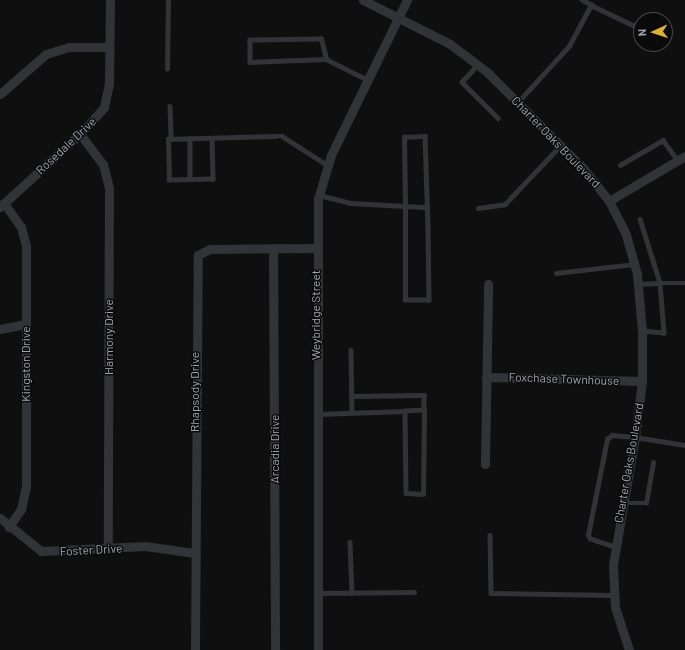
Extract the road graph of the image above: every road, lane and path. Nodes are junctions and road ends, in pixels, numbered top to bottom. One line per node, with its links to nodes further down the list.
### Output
1 (110, 0): 9 (street, Rosedale Drive)
2 (168, 0): 12 (lane)
3 (363, 0): 7 (street, Charter Oaks Boulevard)
4 (407, 0): 7 (street, Weybridge Street)
5 (582, 0): 6 (lane)
6 (591, 5): 8 (lane); 15 (lane)
7 (397, 19): 11 (street, Charter Oaks Boulevard); 13 (street, Weybridge Street)
8 (633, 25)
9 (109, 47): 14 (street); 18 (street, Rosedale Drive)
10 (326, 59): 10 (lane); 13 (lane)
11 (479, 65): 15 (street, Charter Oaks Boulevard); 17 (lane)
12 (167, 69)
13 (368, 80): 24 (street, Weybridge Street)
14 (0, 94)
15 (518, 102): 22 (street, Charter Oaks Boulevard)
16 (170, 106): 21 (lane)
17 (498, 118)
18 (80, 134): 29 (street, Rosedale Drive); 63 (street, Harmony Drive)
19 (190, 138): 20 (lane); 21 (lane); 26 (lane)
20 (212, 138): 24 (lane); 26 (lane)
21 (171, 139): 26 (lane)
22 (561, 145): 28 (street, Charter Oaks Boulevard); 32 (lane)
23 (681, 158): 25 (lane); 28 (street)
24 (327, 165): 27 (street, Weybridge Street)
25 (620, 165)
26 (190, 179)
27 (319, 195): 30 (lane); 35 (street, Weybridge Street)
28 (609, 201): 36 (street, Charter Oaks Boulevard)
29 (2, 205): 42 (street, Kingston Drive)
30 (405, 206): 31 (lane); 31 (lane); 31 (lane)
31 (427, 207)
32 (478, 208)
33 (640, 220): 38 (lane)
34 (273, 248): 35 (street, Rhapsody Drive); 64 (street, Rhapsody Drive); 70 (street, Arcadia Drive)
35 (316, 248): 52 (street, Weybridge Street)
36 (635, 264): 37 (lane); 41 (street, Charter Oaks Boulevard)
37 (556, 273)
38 (660, 283): 39 (lane); 41 (lane); 44 (lane)
39 (685, 283)
40 (488, 284): 46 (street)
41 (639, 284): 44 (street, Charter Oaks Boulevard)
42 (26, 324): 43 (street); 59 (street, Kingston Drive)
43 (0, 329)
44 (642, 331): 47 (street, Charter Oaks Boulevard)
45 (351, 350): 48 (lane)
46 (486, 377): 47 (street, Foxchase Townhouse); 56 (street)
47 (642, 381): 53 (street, Charter Oaks Boulevard)
48 (352, 396): 49 (lane); 51 (lane)
49 (424, 410): 50 (lane); 50 (lane)
50 (405, 411): 51 (lane)
51 (352, 412): 52 (lane)
52 (316, 414): 66 (street, Weybridge Street)
53 (635, 437): 54 (lane); 57 (street, Charter Oaks Boulevard); 62 (lane)
54 (685, 445)
55 (653, 463): 57 (lane)
56 (485, 464)
57 (623, 503): 62 (street, Charter Oaks Boulevard)
58 (0, 518): 59 (street, Foster Drive)
59 (9, 527): 63 (street, Foster Drive)
60 (490, 535): 68 (lane)
61 (350, 542): 67 (lane)
62 (615, 546): 68 (street, Charter Oaks Boulevard)
63 (108, 549): 64 (street, Foster Drive)
64 (194, 553): 69 (street, Rhapsody Drive)
65 (414, 592): 67 (lane)
66 (318, 593): 67 (lane); 71 (street, Weybridge Street)
67 (352, 593)
68 (614, 595): 72 (street, Charter Oaks Boulevard)
69 (195, 650)
70 (275, 650)
71 (318, 650)
72 (629, 650)

